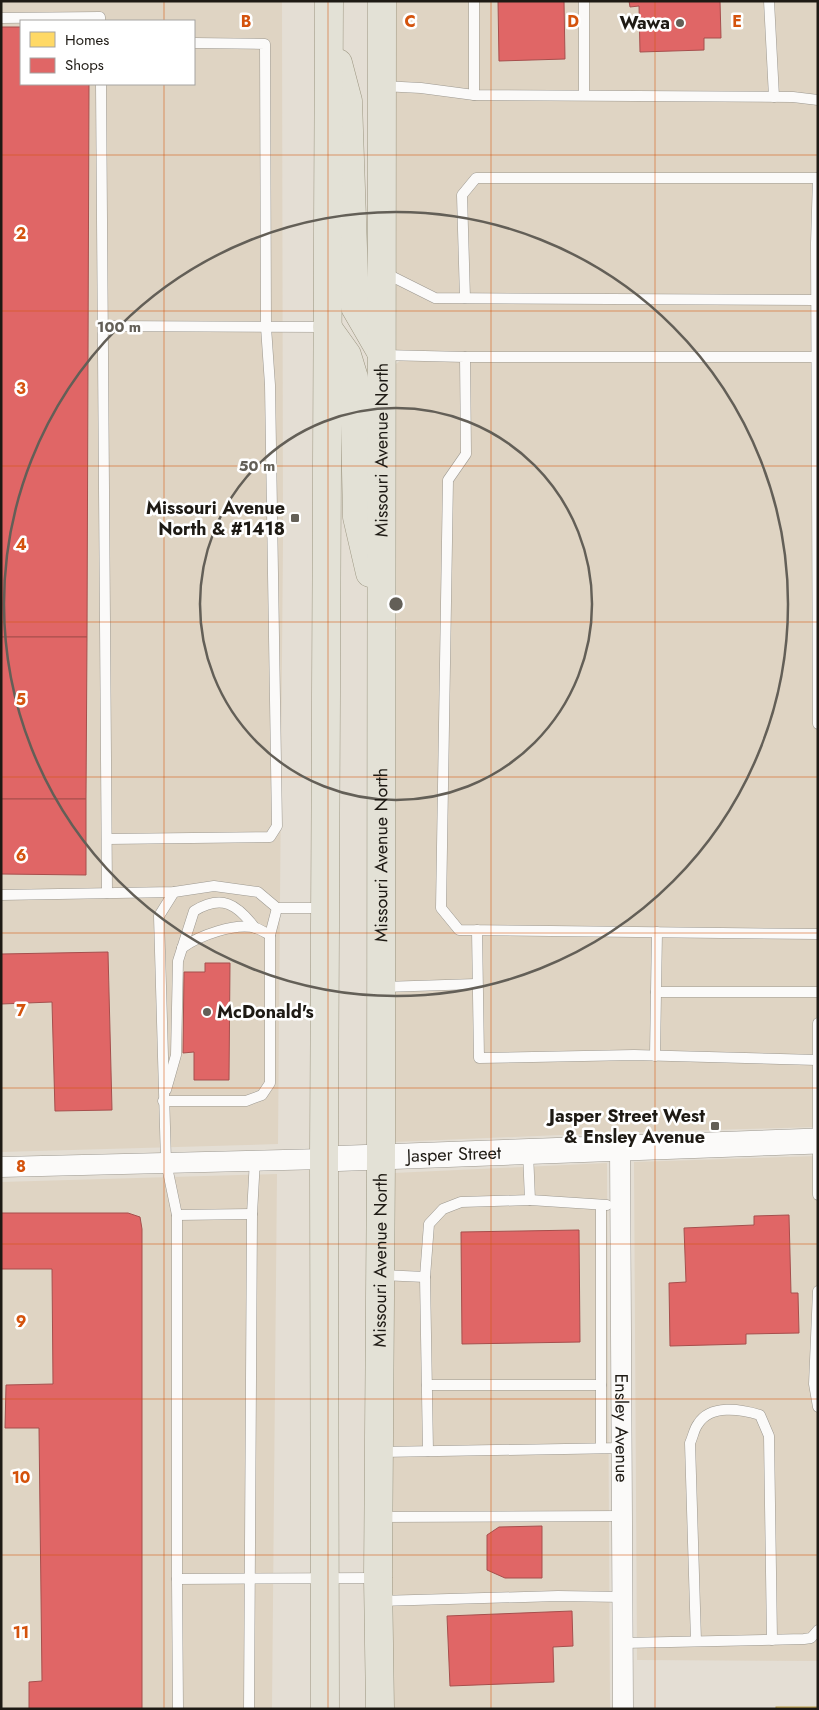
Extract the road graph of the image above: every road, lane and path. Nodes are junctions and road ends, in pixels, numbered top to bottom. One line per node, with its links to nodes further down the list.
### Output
1 (329, 1): 8 (main road)
2 (382, 1): 11 (main road, Missouri Avenue North)
3 (474, 1): 13 (lane)
4 (584, 1): 12 (lane)
5 (769, 1): 14 (lane)
6 (1, 18): 7 (lane)
7 (100, 20)
8 (330, 30): 22 (main road); 23 (main road)
9 (195, 43): 21 (lane)
10 (101, 85): 20 (lane)
11 (381, 86): 13 (lane); 17 (main road, Missouri Avenue North)
12 (584, 94): 13 (lane); 14 (lane)
13 (474, 95)
14 (774, 97): 15 (lane)
15 (818, 100)
16 (817, 178): 18 (lane); 19 (lane)
17 (382, 271): 18 (lane); 23 (main road, Missouri Avenue North)
18 (464, 298): 19 (lane)
19 (816, 300): 25 (lane)
20 (103, 326): 21 (lane); 28 (lane)
21 (266, 326): 22 (lane); 28 (lane)
22 (327, 327): 26 (main road); 33 (main road)
23 (382, 355): 24 (lane); 26 (main road, Missouri Avenue North)
24 (465, 356): 25 (lane); 35 (lane)
25 (816, 357): 27 (lane)
26 (380, 618): 41 (main road, Missouri Avenue North)
27 (818, 724)
28 (107, 839): 30 (lane)
29 (174, 892): 30 (lane); 32 (lane); 47 (lane)
30 (107, 893): 31 (lane)
31 (1, 895)
32 (277, 908): 33 (lane); 38 (lane)
33 (326, 908): 53 (main road)
34 (255, 928): 38 (lane); 39 (lane); 39 (lane)
35 (478, 930): 36 (lane); 40 (lane)
36 (656, 932): 37 (lane); 42 (lane)
37 (818, 934)
38 (270, 935): 47 (lane)
39 (182, 948): 47 (lane)
40 (476, 984): 41 (lane); 45 (lane)
41 (380, 987): 51 (main road, Missouri Avenue North)
42 (656, 992): 43 (lane); 45 (lane)
43 (818, 992)
44 (818, 1022): 46 (lane)
45 (655, 1056): 46 (lane)
46 (817, 1060): 48 (lane)
47 (163, 1101): 54 (lane)
48 (817, 1141): 49 (street, Jasper Street); 56 (lane)
49 (620, 1148): 50 (street, Jasper Street); 58 (street, Ensley Avenue)
50 (528, 1151): 51 (street, Jasper Street); 57 (lane)
51 (381, 1158): 53 (street, Jasper Street); 61 (main road, Missouri Avenue North)
52 (255, 1159): 53 (street, Jasper Street); 54 (street, Jasper Street); 59 (lane)
53 (324, 1159): 74 (main road)
54 (166, 1162): 55 (street, Jasper Street); 60 (lane)
55 (1, 1167)
56 (818, 1195)
57 (530, 1200): 58 (lane); 62 (lane)
58 (611, 1205): 65 (lane); 68 (street, Ensley Avenue)
59 (252, 1214): 60 (lane); 75 (lane)
60 (177, 1215): 73 (lane)
61 (380, 1276): 62 (lane); 70 (main road, Missouri Avenue North)
62 (424, 1277): 64 (lane)
63 (818, 1291): 66 (lane)
64 (427, 1385): 65 (lane); 69 (lane)
65 (601, 1385): 67 (lane)
66 (818, 1407)
67 (601, 1448): 68 (lane); 69 (lane)
68 (622, 1448): 71 (street, Ensley Avenue)
69 (428, 1451): 70 (lane)
70 (379, 1452): 72 (main road, Missouri Avenue North)
71 (623, 1516): 72 (lane); 77 (street, Ensley Avenue)
72 (378, 1518): 76 (main road, Missouri Avenue North)
73 (177, 1579): 75 (lane); 82 (lane)
74 (324, 1579): 75 (lane); 76 (lane); 84 (main road)
75 (249, 1580): 83 (lane)
76 (378, 1590): 77 (lane); 85 (main road, Missouri Avenue North)
77 (623, 1597): 81 (street, Ensley Avenue)
78 (818, 1630): 79 (lane)
79 (772, 1640): 80 (lane); 80 (lane)
80 (696, 1641): 81 (lane)
81 (624, 1643): 86 (street, Ensley Avenue)
82 (178, 1709)
83 (249, 1709)
84 (325, 1709)
85 (380, 1709)
86 (623, 1709)

